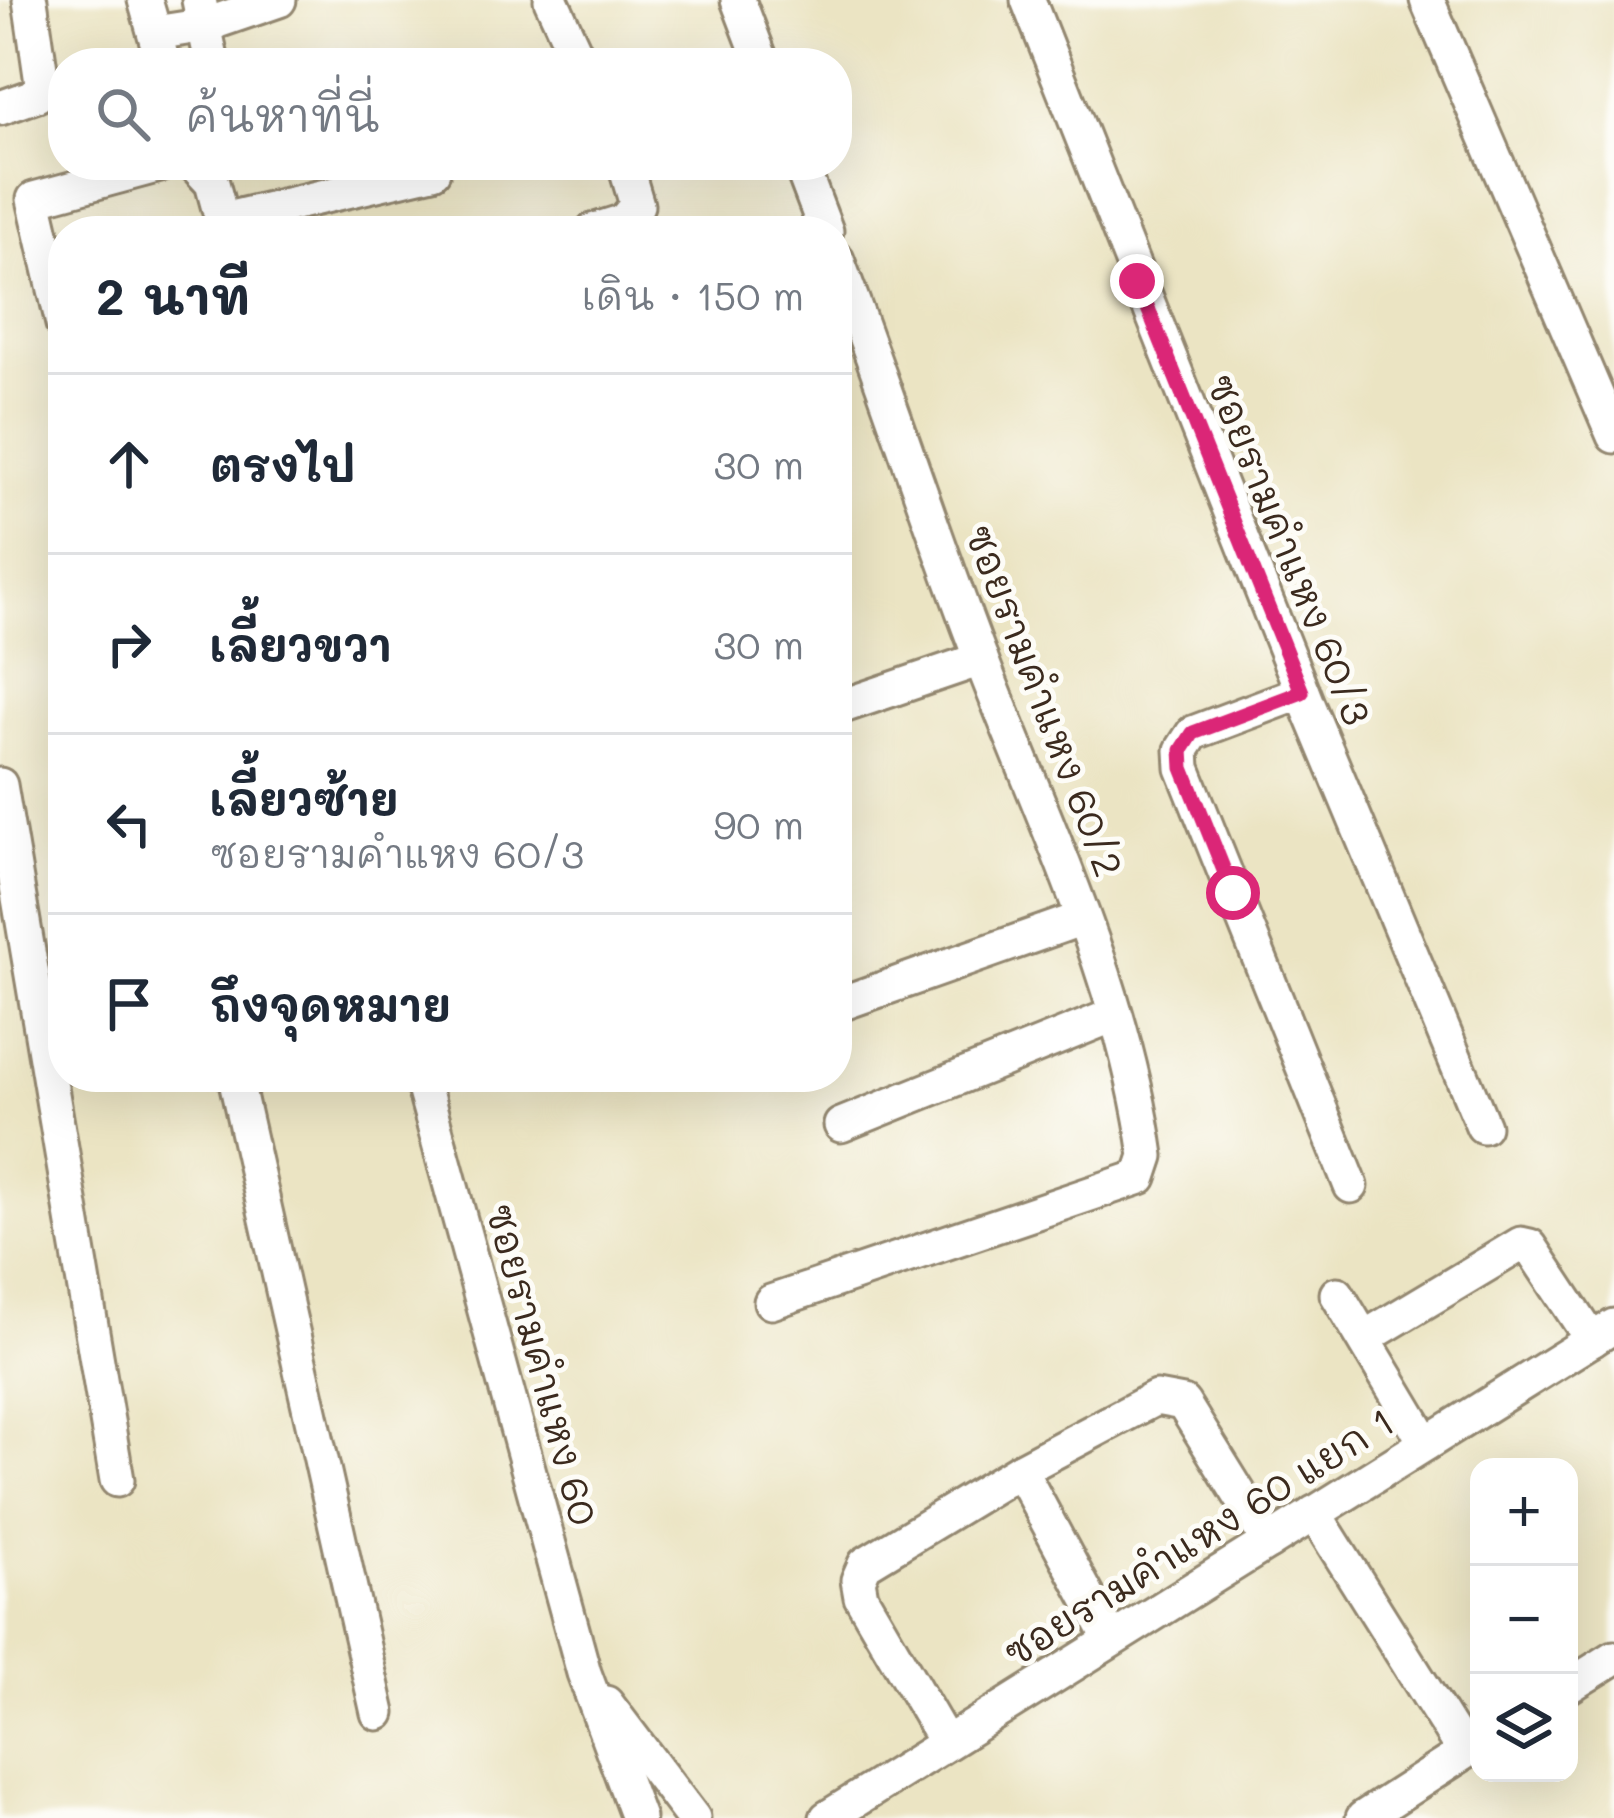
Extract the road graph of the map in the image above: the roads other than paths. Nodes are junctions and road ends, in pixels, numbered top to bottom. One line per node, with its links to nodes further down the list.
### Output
1 (30, 0): 13 (street)
2 (146, 0): 9 (street)
3 (278, 0): 8 (street)
4 (551, 0): 11 (street)
5 (738, 0): 12 (street)
6 (1028, 0): 27 (street, ซอยรามคำแหง 60/3)
7 (1426, 0): 25 (street)
8 (203, 12): 9 (street); 10 (street)
9 (159, 48)
10 (209, 48)
11 (573, 48)
12 (756, 48)
13 (0, 108)
14 (104, 180): 23 (street)
15 (211, 180): 19 (street)
16 (400, 180): 20 (street)
17 (629, 180): 21 (street)
18 (807, 180): 22 (street)
19 (221, 216)
20 (262, 216)
21 (628, 216)
22 (820, 216)
23 (48, 259)
24 (852, 302): 26 (street, ซอยรามคำแหง 60/2)
25 (1614, 436)
26 (981, 659): 28 (street); 30 (street, ซอยรามคำแหง 60/2)
27 (1302, 692): 38 (street, ซอยรามคำแหง 60/3); 39 (street)
28 (852, 703)
29 (0, 785): 33 (street)
30 (1083, 918): 31 (street); 32 (street, ซอยรามคำแหง 60/2)
31 (852, 1000)
32 (1114, 1015): 37 (street); 41 (street, ซอยรามคำแหง 60/2)
33 (48, 1070)
34 (52, 1092): 46 (street)
35 (238, 1092): 53 (street)
36 (433, 1092): 51 (street, ซอยรามคำแหง 60)
37 (841, 1125)
38 (1484, 1126)
39 (1351, 1186)
40 (1337, 1294): 43 (street)
41 (771, 1302)
42 (1603, 1333): 43 (street); 44 (street, ซอยรามคำแหง 60 แยก 1)
43 (1364, 1338): 44 (street)
44 (1426, 1443): 47 (street, ซอยรามคำแหง 60 แยก 1)
45 (1020, 1471): 48 (street); 49 (street); 54 (street)
46 (117, 1480)
47 (1314, 1513): 48 (street, ซอยรามคำแหง 60 แยก 1); 55 (street)
48 (1269, 1542): 49 (street, ซอยรามคำแหง 60 แยก 1)
49 (1111, 1640): 54 (street, ซอยรามคำแหง 60 แยก 1)
50 (1614, 1658): 52 (street)
51 (584, 1673): 57 (street, ซอยรามคำแหง 60); 58 (street, ซอยรามคำแหง 60)
52 (1578, 1680)
53 (377, 1713)
54 (946, 1743): 59 (street, ซอยรามคำแหง 60 แยก 1)
55 (1470, 1745)
56 (1470, 1749): 60 (street)
57 (638, 1818)
58 (693, 1818)
59 (827, 1818)
60 (1363, 1818)

